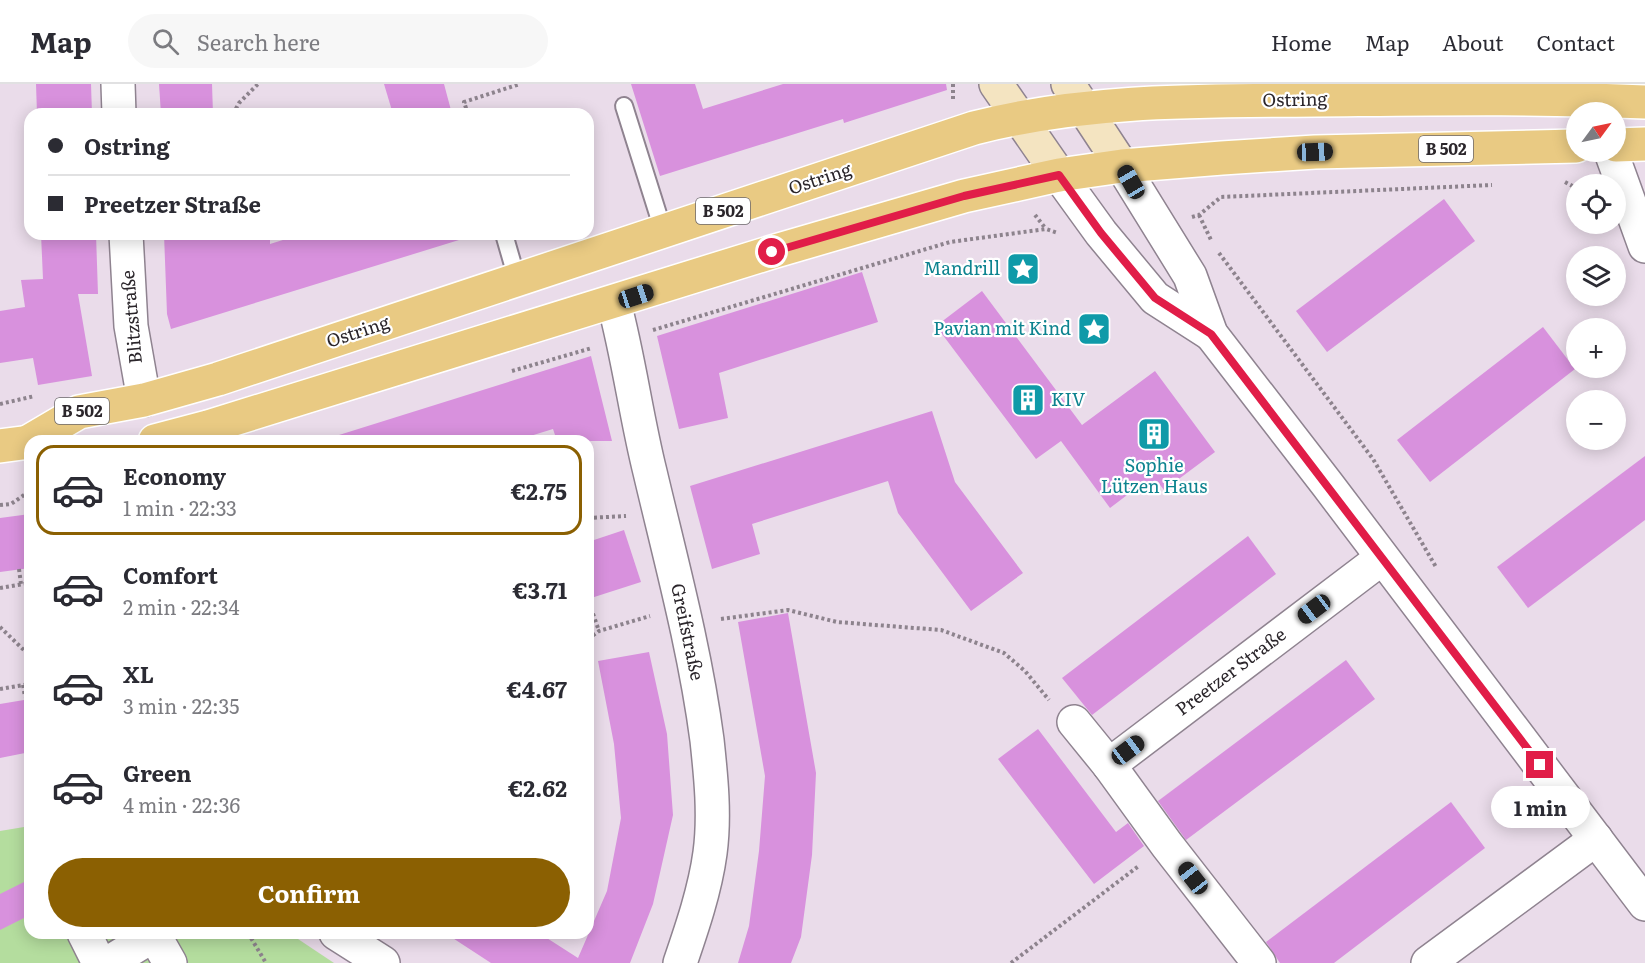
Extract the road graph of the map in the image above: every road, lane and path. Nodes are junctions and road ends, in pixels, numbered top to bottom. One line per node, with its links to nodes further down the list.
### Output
1 (118, 84): 11 (street)
2 (258, 84): 12 (path)
3 (520, 84): 13 (path)
4 (952, 84): 8 (path)
5 (996, 84): 14 (main road)
6 (1592, 92): 7 (main road, Ostring / B 502); 9 (main road, Ostring / B 502)
7 (1075, 95): 14 (main road, Ostring / B 502); 19 (main road)
8 (952, 98)
9 (1645, 102)
10 (624, 105): 26 (lane)
11 (119, 108)
12 (236, 108)
13 (466, 108)
14 (1018, 116): 20 (main road); 26 (main road, Ostring / B 502)
15 (1645, 144): 16 (main road)
16 (1626, 145)
17 (1566, 146): 19 (main road, B 502)
18 (1615, 162): 30 (street)
19 (1122, 166): 20 (main road, B 502); 25 (street)
20 (1059, 175): 27 (street); 32 (main road, B 502)
21 (1556, 182): 22 (path)
22 (1566, 182)
23 (1496, 185): 24 (path)
24 (1199, 215): 25 (path); 43 (path)
25 (1155, 222): 33 (street)
26 (663, 230): 31 (main road, Ostring / B 502)
27 (1101, 233): 33 (street); 34 (path)
28 (126, 240): 36 (street, Blitzstraße)
29 (506, 240): 31 (lane)
30 (1645, 246)
31 (517, 279): 36 (main road, Ostring / B 502)
32 (614, 303): 34 (street, Greifstraße); 38 (main road, B 502)
33 (1211, 334): 41 (street)
34 (623, 339): 35 (path); 47 (street, Greifstraße)
35 (511, 372)
36 (144, 400): 37 (main road, Ostring / B 502)
37 (34, 435)
38 (180, 435)
39 (24, 495): 40 (path)
40 (0, 506)
41 (1382, 558): 57 (street, Preetzer Straße); 58 (street)
42 (19, 569): 44 (path)
43 (1437, 570)
44 (21, 584): 45 (path); 46 (path)
45 (24, 584)
46 (0, 588)
47 (685, 616): 50 (path); 56 (path); 69 (street, Greifstraße)
48 (594, 618): 50 (path)
49 (0, 627): 52 (path)
50 (598, 631): 51 (path)
51 (594, 634)
52 (24, 650)
53 (23, 685): 54 (path); 55 (path)
54 (0, 689)
55 (24, 691)
56 (1074, 722): 57 (street)
57 (1109, 765): 59 (street)
58 (1596, 839): 60 (street); 72 (street)
59 (1167, 844): 70 (path); 71 (street)
60 (1645, 904)
61 (87, 939): 65 (street)
62 (252, 939): 67 (path)
63 (345, 939): 68 (street)
64 (158, 949): 66 (street)
65 (99, 963)
66 (108, 963)
67 (266, 963)
68 (383, 963)
69 (680, 963)
70 (1011, 963)
71 (1259, 963)
72 (1428, 963)

